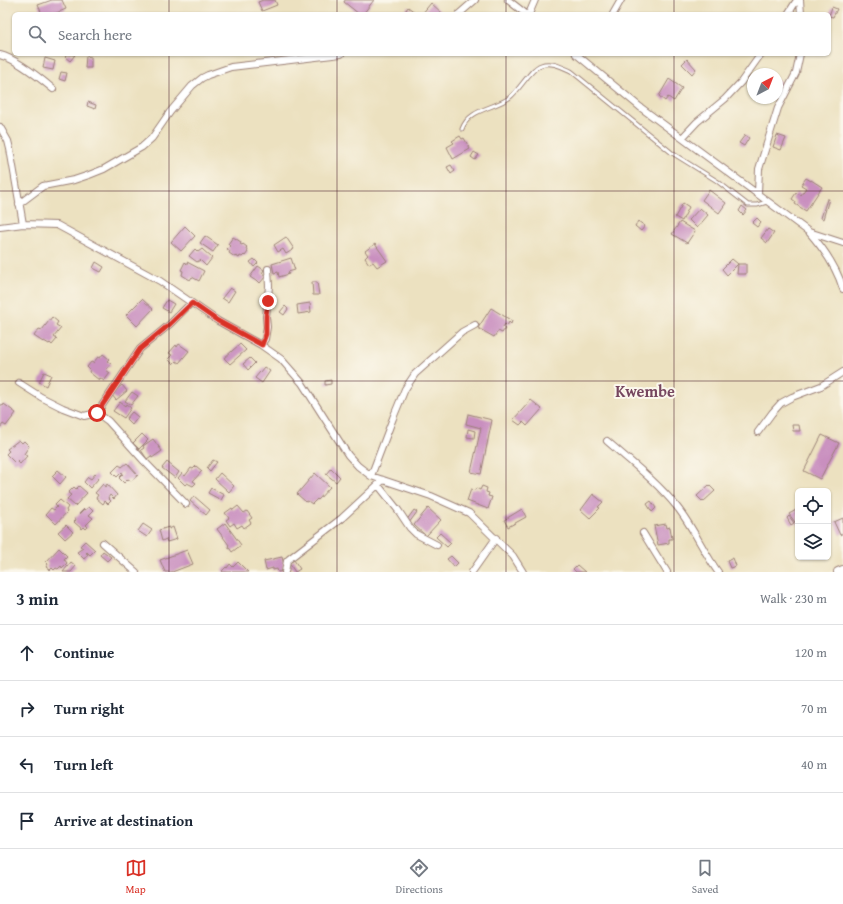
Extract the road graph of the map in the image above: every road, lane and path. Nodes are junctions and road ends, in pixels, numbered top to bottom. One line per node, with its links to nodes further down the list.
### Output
1 (475, 0): 6 (street)
2 (508, 0): 7 (street)
3 (535, 0): 8 (street)
4 (621, 0): 9 (street)
5 (798, 0): 10 (street); 11 (street)
6 (461, 12)
7 (523, 12)
8 (530, 12)
9 (614, 12)
10 (789, 12)
11 (801, 12)
12 (0, 55): 19 (street)
13 (324, 56): 25 (street)
14 (579, 56): 18 (street)
15 (585, 56): 18 (street)
16 (757, 56): 22 (street)
17 (800, 56): 23 (street)
18 (583, 59): 22 (street)
19 (53, 89)
20 (0, 127): 25 (street)
21 (462, 129): 24 (lane)
22 (682, 138): 23 (street)
23 (758, 193): 24 (street)
24 (769, 201): 28 (street)
25 (19, 204): 26 (street)
26 (23, 224): 27 (street); 32 (street)
27 (0, 227)
28 (809, 232): 29 (street); 31 (street)
29 (843, 243)
30 (268, 269): 34 (street)
31 (843, 287)
32 (192, 303): 34 (street); 37 (street)
33 (475, 325): 40 (street)
34 (262, 345): 40 (street)
35 (843, 372): 38 (street)
36 (19, 383): 37 (street)
37 (97, 413): 43 (street)
38 (758, 432)
39 (607, 441): 56 (street)
40 (371, 476): 41 (street)
41 (383, 480): 42 (street); 45 (street)
42 (378, 485): 47 (street); 52 (street)
43 (186, 504)
44 (644, 533): 55 (street)
45 (496, 538): 53 (street); 54 (street)
46 (103, 542): 48 (street)
47 (437, 545)
48 (127, 564): 50 (street); 51 (street)
49 (843, 570): 57 (street)
50 (124, 572)
51 (136, 572)
52 (285, 572)
53 (472, 572)
54 (523, 572)
55 (667, 572)
56 (718, 572)
57 (838, 572)

